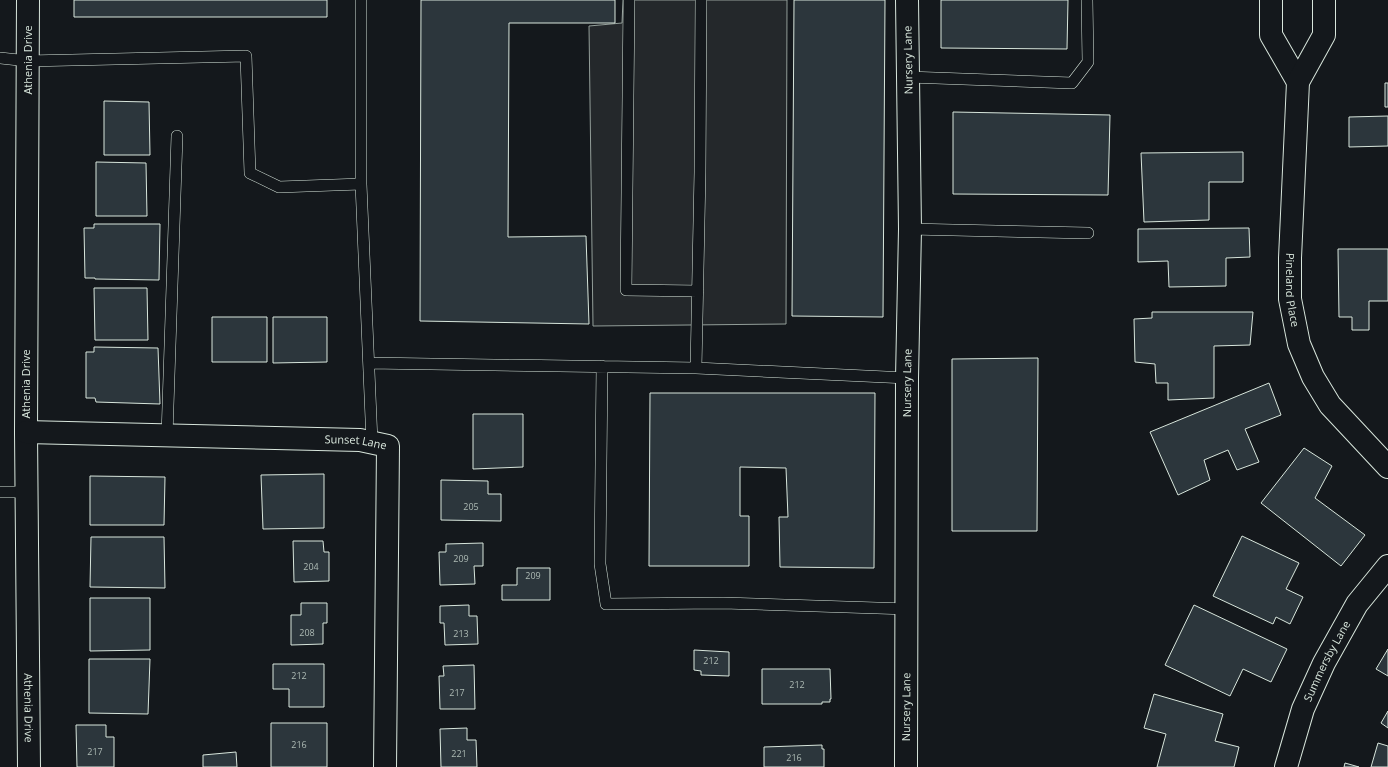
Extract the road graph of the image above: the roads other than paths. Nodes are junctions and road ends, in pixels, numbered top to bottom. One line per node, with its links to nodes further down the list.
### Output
1 (28, 0): 10 (street, Athenia Drive)
2 (361, 0): 14 (lane)
3 (629, 0): 17 (lane)
4 (701, 0): 17 (lane)
5 (907, 0): 11 (street, Nursery Lane)
6 (1087, 0): 11 (lane)
7 (1271, 0): 12 (street)
8 (1324, 0): 12 (street, Pineland Place)
9 (0, 58): 10 (lane)
10 (28, 61): 14 (lane); 22 (street, Athenia Drive)
11 (908, 77): 15 (street, Nursery Lane)
12 (1298, 82): 25 (street, Pineland Place)
13 (177, 136): 23 (lane)
14 (361, 184): 18 (lane)
15 (910, 229): 16 (lane); 21 (street, Nursery Lane)
16 (1088, 233)
17 (698, 291): 20 (lane)
18 (369, 363): 19 (lane); 24 (lane)
19 (602, 366): 20 (lane); 29 (lane)
20 (696, 368): 21 (lane)
21 (907, 378): 29 (street, Nursery Lane)
22 (26, 432): 23 (street, Sunset Lane); 27 (street, Athenia Drive)
23 (167, 436): 24 (street, Sunset Lane)
24 (372, 442): 31 (street, Sunset Lane)
25 (1388, 467)
26 (0, 492): 27 (lane)
27 (26, 492): 30 (street, Athenia Drive)
28 (1388, 566): 33 (street, Summersby Lane)
29 (908, 609): 32 (street, Nursery Lane)
30 (29, 767)
31 (385, 767)
32 (906, 767)
33 (1286, 767)

